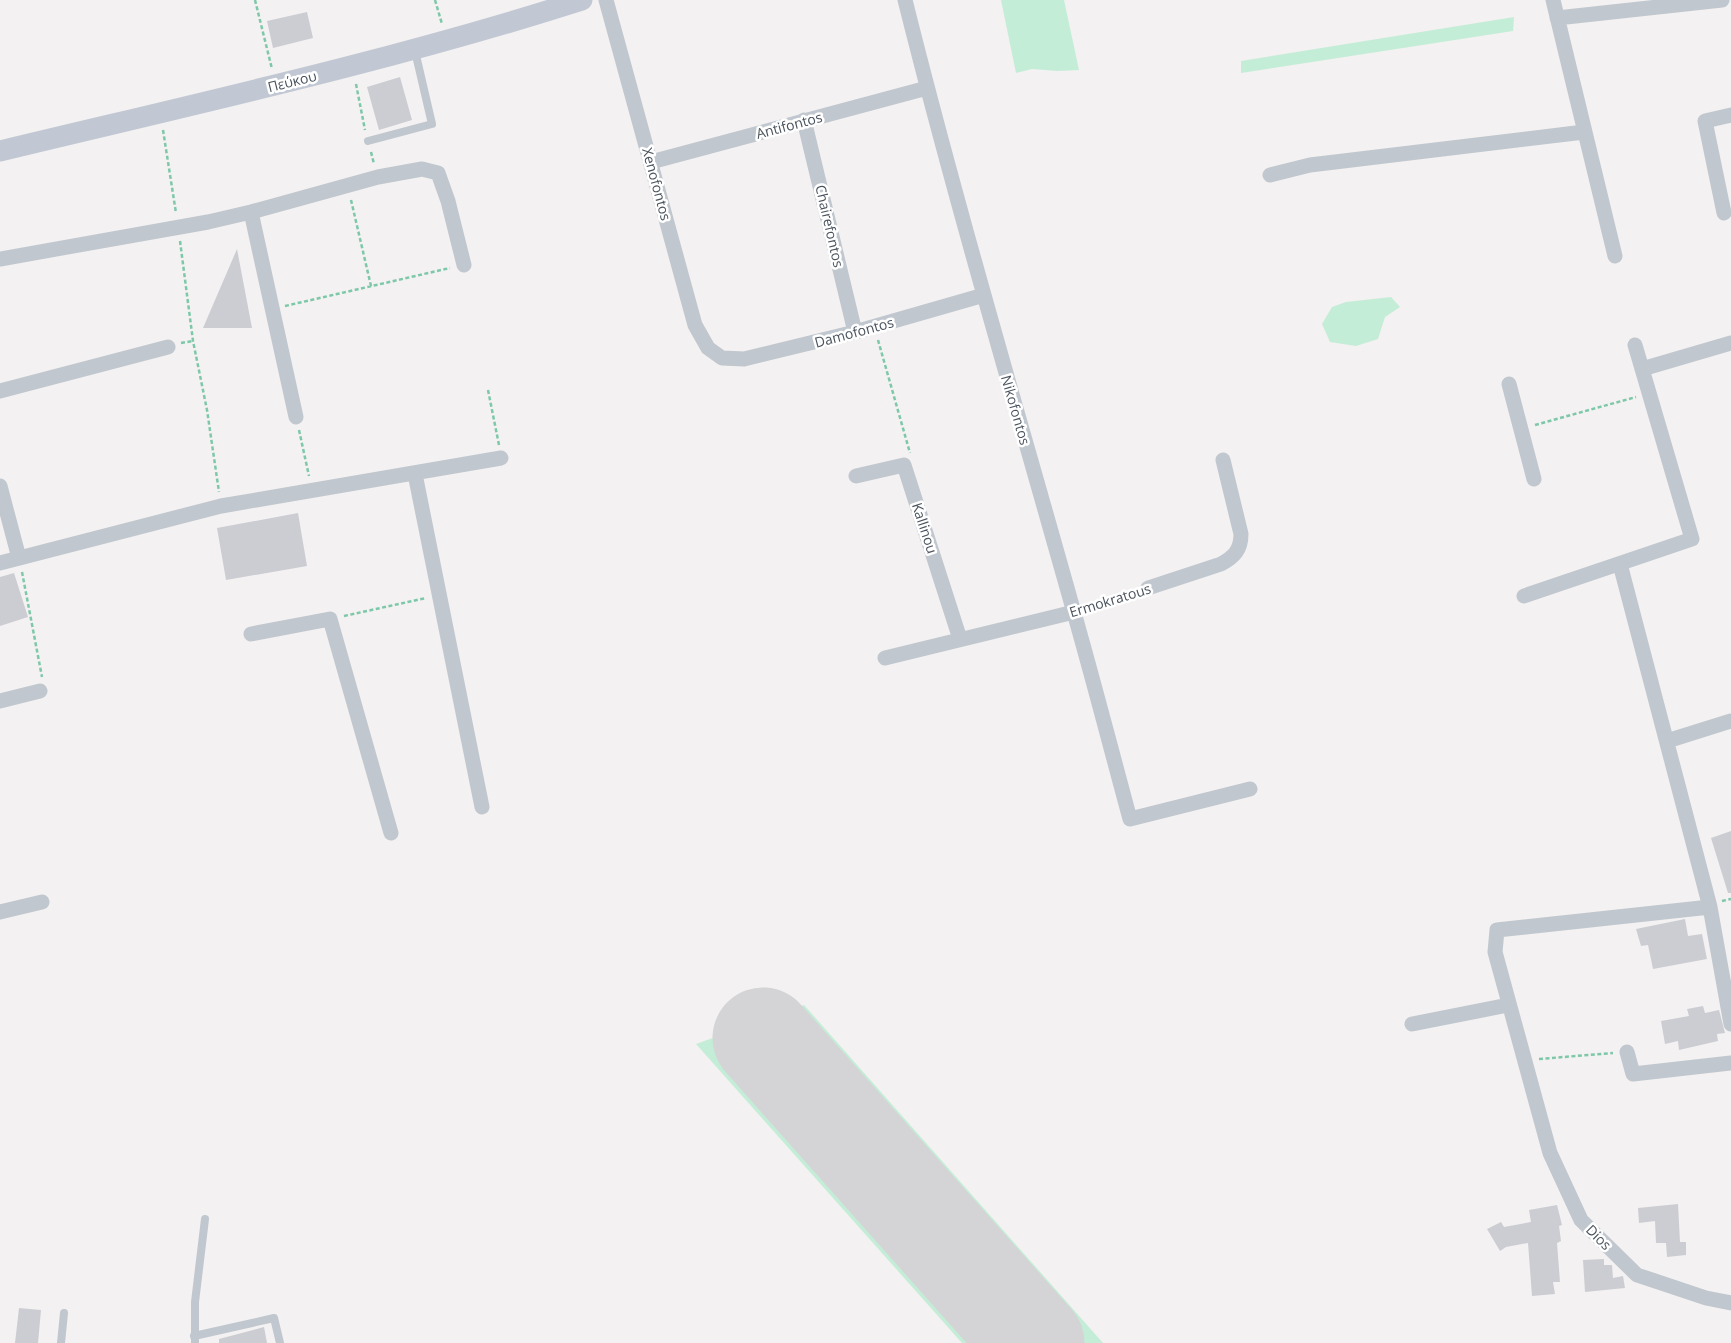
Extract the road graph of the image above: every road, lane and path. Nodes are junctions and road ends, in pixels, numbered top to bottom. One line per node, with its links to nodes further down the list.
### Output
1 (255, 0): 12 (path)
2 (436, 0): 9 (path)
3 (582, 0): 9 (main road, Πεύκου)
4 (606, 0): 20 (street, Xenofontos)
5 (905, 0): 13 (street, Nikofontos)
6 (1553, 0): 8 (street)
7 (1722, 0): 8 (street)
8 (1557, 18): 17 (street)
9 (447, 40): 10 (main road, Πεύκου)
10 (415, 49): 11 (main road, Πεύκου); 18 (lane)
11 (352, 65): 12 (main road, Πεύκου); 18 (path)
12 (276, 85): 14 (main road, Πεύκου)
13 (927, 88): 16 (street, Antifontos); 31 (street, Nikofontos)
14 (160, 112): 19 (main road, Πεύκου); 26 (path)
15 (1731, 115): 25 (street)
16 (804, 120): 20 (street, Antifontos); 34 (street, Chairefontos)
17 (1584, 132): 21 (street); 27 (street)
18 (368, 141): 22 (path)
19 (0, 150)
20 (651, 162): 38 (street, Xenofontos)
21 (1270, 175)
22 (378, 178): 23 (street); 29 (street)
23 (347, 186): 24 (street); 30 (path)
24 (251, 212): 26 (street); 32 (street)
25 (1724, 214)
26 (178, 226): 28 (street); 54 (path)
27 (1615, 256)
28 (0, 259)
29 (464, 265): 30 (path)
30 (371, 286): 32 (path)
31 (984, 296): 33 (street, Damofontos); 61 (street, Nikofontos)
32 (272, 309): 44 (street)
33 (874, 327): 34 (street, Damofontos); 48 (path)
34 (855, 332): 38 (street, Damofontos)
35 (1731, 343): 39 (street)
36 (1635, 345): 39 (street)
37 (168, 346): 42 (street)
38 (722, 358)
39 (1642, 369): 43 (street)
40 (1508, 384): 45 (street)
41 (488, 390): 46 (path)
42 (0, 391)
43 (1649, 393): 45 (path); 57 (street)
44 (296, 417): 53 (path)
45 (1520, 429): 51 (street)
46 (501, 458): 49 (street)
47 (1223, 460): 58 (street, Ermokratous)
48 (904, 465): 50 (street); 64 (street, Kallinou)
49 (415, 474): 53 (street); 59 (street)
50 (856, 476)
51 (1534, 479)
52 (0, 486): 55 (street)
53 (312, 492): 54 (street)
54 (222, 506): 55 (street)
55 (19, 558): 56 (street); 66 (path)
56 (0, 563)
57 (1620, 564): 60 (street); 69 (street)
58 (1148, 588): 61 (path, Ermokratous)
59 (440, 595): 62 (path); 71 (street)
60 (1524, 596)
61 (1074, 612): 64 (street, Ermokratous); 70 (street, Nikofontos)
62 (330, 620): 63 (street); 72 (street)
63 (251, 634)
64 (960, 639): 65 (street, Ermokratous)
65 (886, 658)
66 (40, 691): 67 (street)
67 (0, 701)
68 (1731, 722): 69 (street)
69 (1667, 741): 74 (street)
70 (1250, 789)
71 (482, 807)
72 (391, 833)
73 (42, 902): 75 (street)
74 (1710, 907): 76 (street, Dios); 78 (street)
75 (0, 912)
76 (1508, 1005): 77 (street); 80 (street, Dios)
77 (1412, 1024)
78 (1731, 1024)
79 (1627, 1052): 80 (path); 81 (street)
80 (1524, 1060): 83 (street, Dios)
81 (1731, 1063)
82 (205, 1218): 85 (lane)
83 (1731, 1303)
84 (64, 1313): 86 (lane)
85 (195, 1339): 87 (lane)
86 (61, 1343)
87 (280, 1343)

